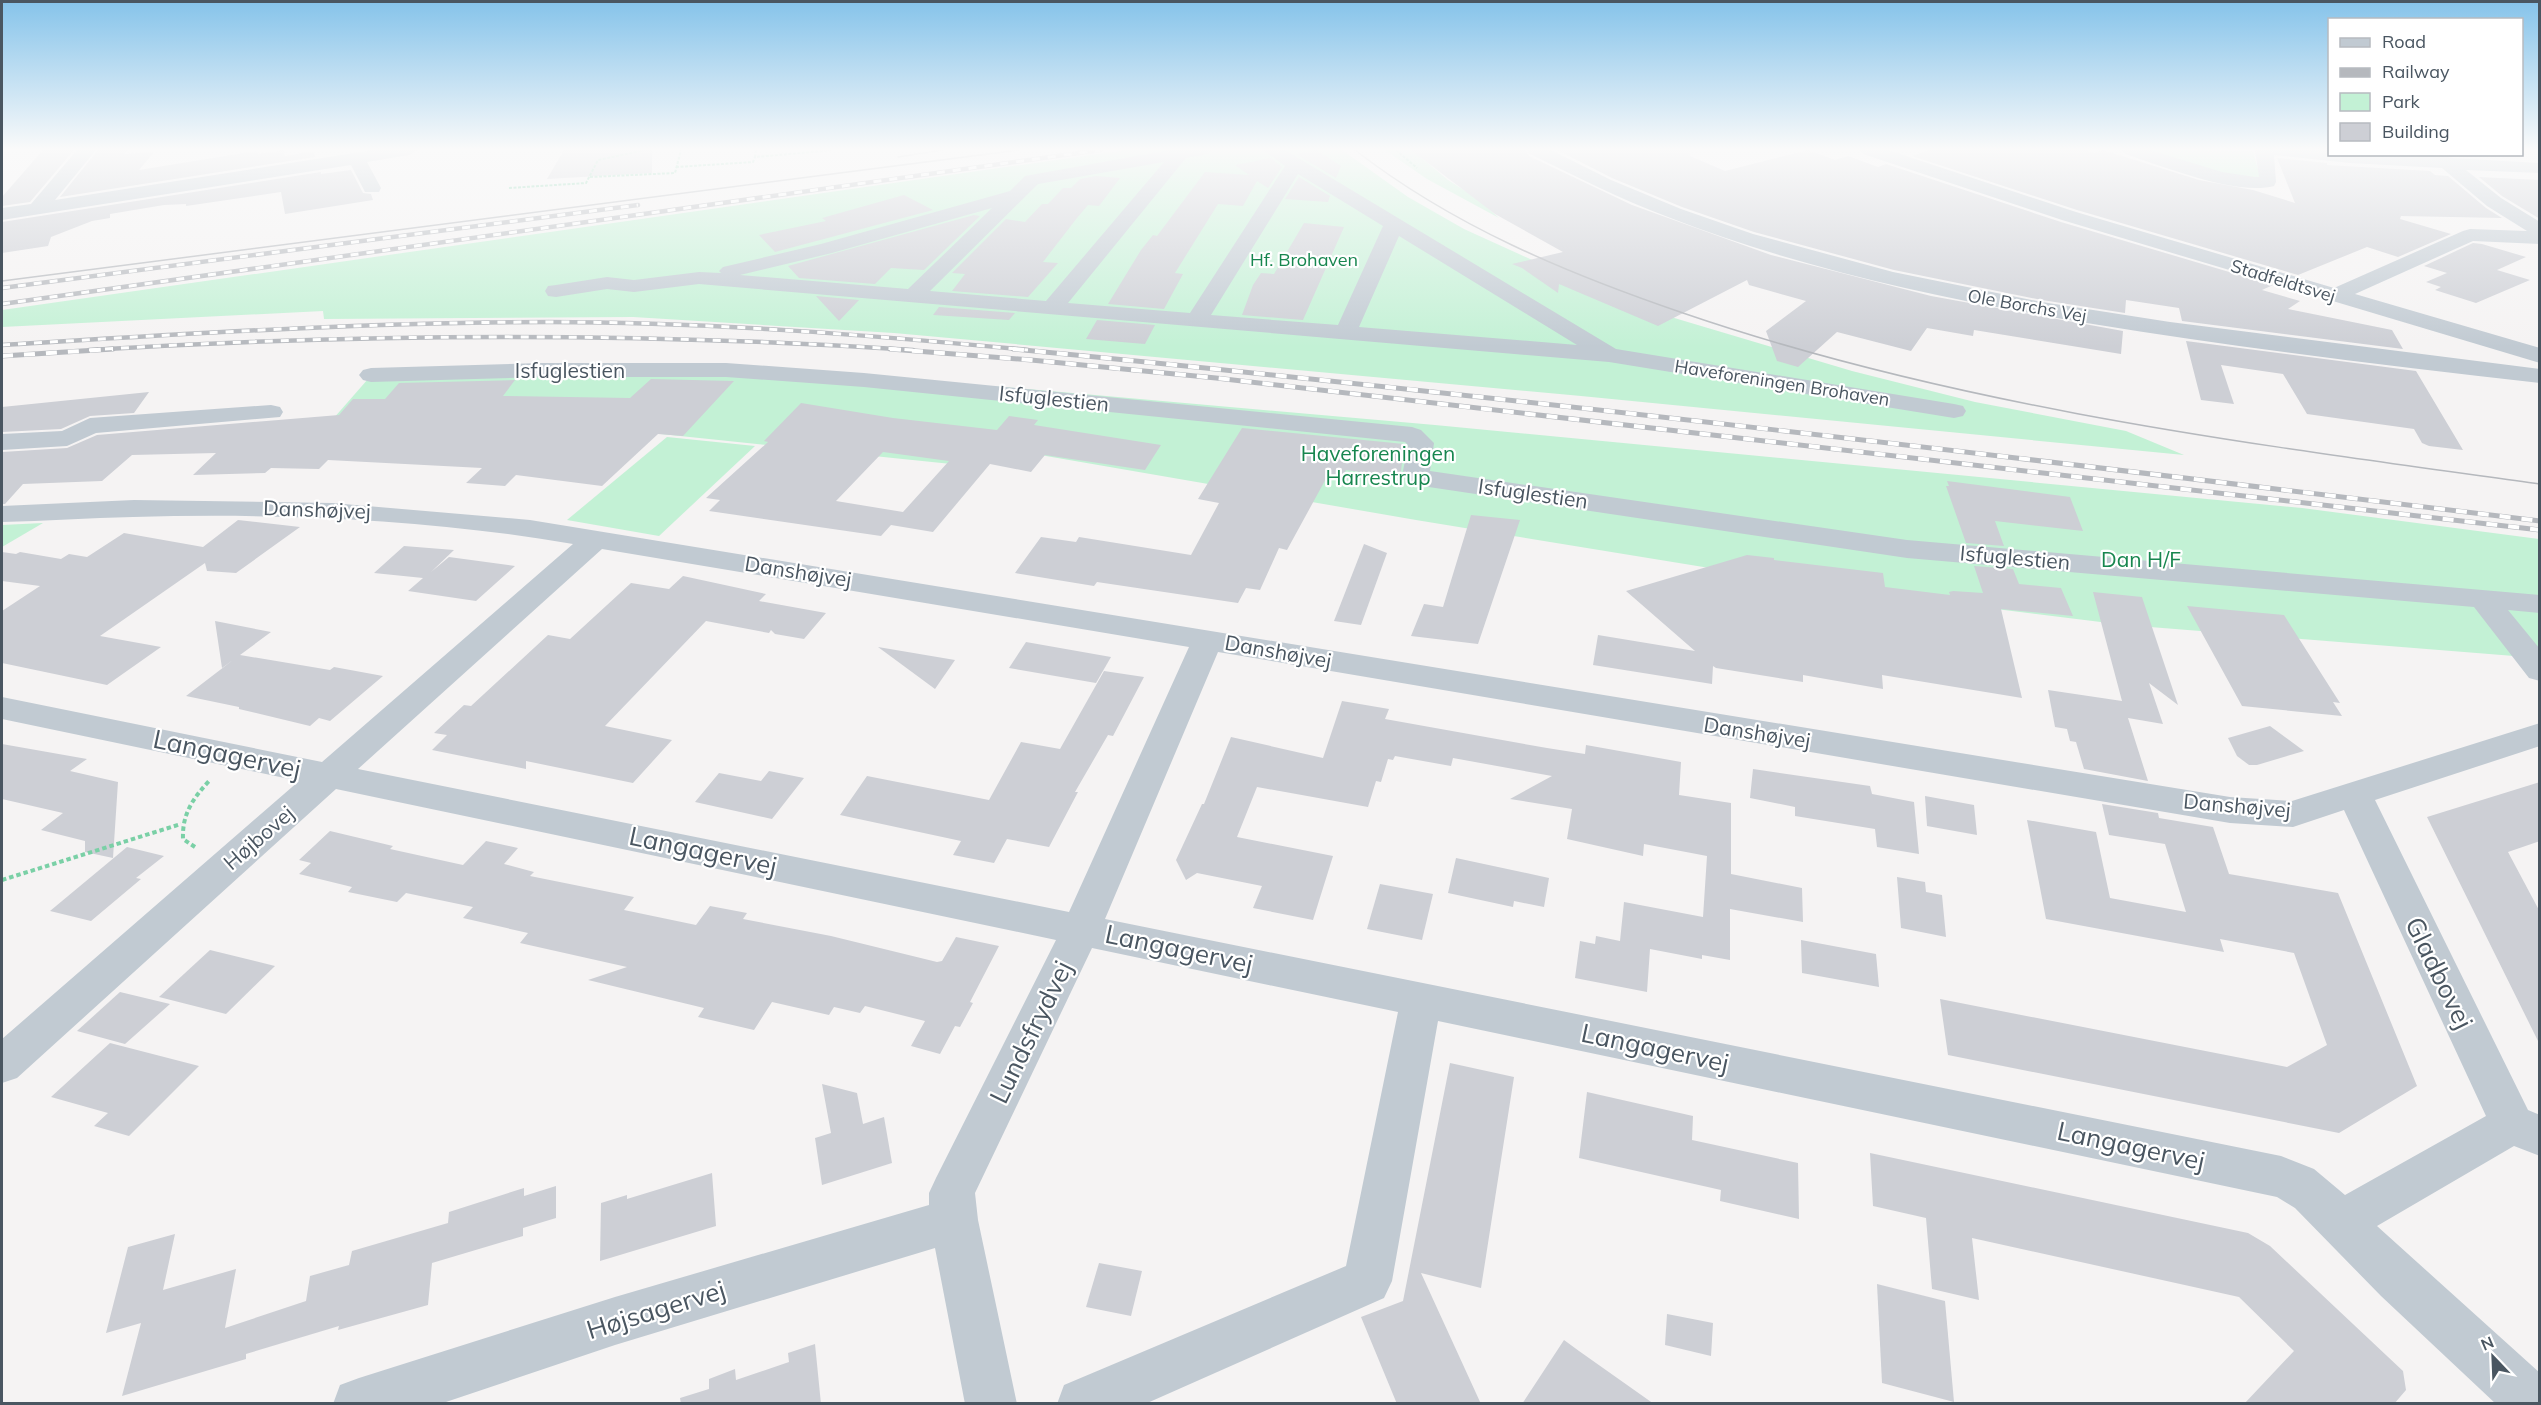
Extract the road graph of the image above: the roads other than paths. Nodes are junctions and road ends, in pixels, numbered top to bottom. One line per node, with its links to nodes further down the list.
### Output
1 (944, 216): 12 (street, Haveforeningen Brohaven)
2 (994, 216): 14 (street, Haveforeningen Brohaven)
3 (1129, 216): 16 (street)
4 (1263, 216): 17 (street)
5 (1380, 216): 9 (street, Haveforeningen Brohaven)
6 (1686, 216): 22 (street, Ole Borchs Vej)
7 (2068, 216): 15 (street, Stadfeldtsvej)
8 (2516, 216): 10 (street)
9 (1394, 224): 18 (street); 20 (street, Haveforeningen Brohaven)
10 (2540, 231)
11 (2540, 238): 15 (street)
12 (688, 280): 13 (street, Haveforeningen Brohaven); 14 (street, Haveforeningen Brohaven)
13 (556, 291)
14 (912, 296): 16 (street, Haveforeningen Brohaven)
15 (2333, 296): 19 (street, Stadfeldtsvej)
16 (1052, 308): 17 (street, Haveforeningen Brohaven)
17 (1197, 320): 18 (street, Haveforeningen Brohaven)
18 (1346, 332): 20 (street, Haveforeningen Brohaven)
19 (2458, 333): 21 (street, Stadfeldtsvej); 22 (street)
20 (1609, 355): 25 (street, Haveforeningen Brohaven)
21 (2540, 356)
22 (2467, 368): 24 (street, Ole Borchs Vej)
23 (371, 375): 30 (street, Isfuglestien)
24 (2540, 376)
25 (1954, 411)
26 (271, 412): 27 (street)
27 (2, 442)
28 (2, 514): 29 (street, Danshøjvej)
29 (597, 538): 32 (street, Danshøjvej); 36 (street, Højbovej)
30 (2482, 598): 31 (street, Isfuglestien); 33 (street)
31 (2540, 604)
32 (1207, 640): 37 (street, Danshøjvej); 38 (street, Lundsfrydvej)
33 (2540, 671)
34 (2, 708): 36 (street, Langagervej)
35 (2540, 734): 37 (street, Danshøjvej)
36 (330, 775): 38 (street, Langagervej); 40 (street, Højbovej)
37 (2354, 794): 41 (street, Gladbovej)
38 (1081, 929): 39 (street, Langagervej); 42 (street, Lundsfrydvej)
39 (1421, 999): 43 (street, Langagervej); 46 (street)
40 (2, 1065)
41 (2526, 1130): 43 (street)
42 (954, 1220): 44 (street, Højsagervej); 45 (street, Lundsfrydvej)
43 (2341, 1222): 47 (street, Langagervej)
44 (358, 1404)
45 (991, 1404)
46 (1083, 1404)
47 (2535, 1404)

